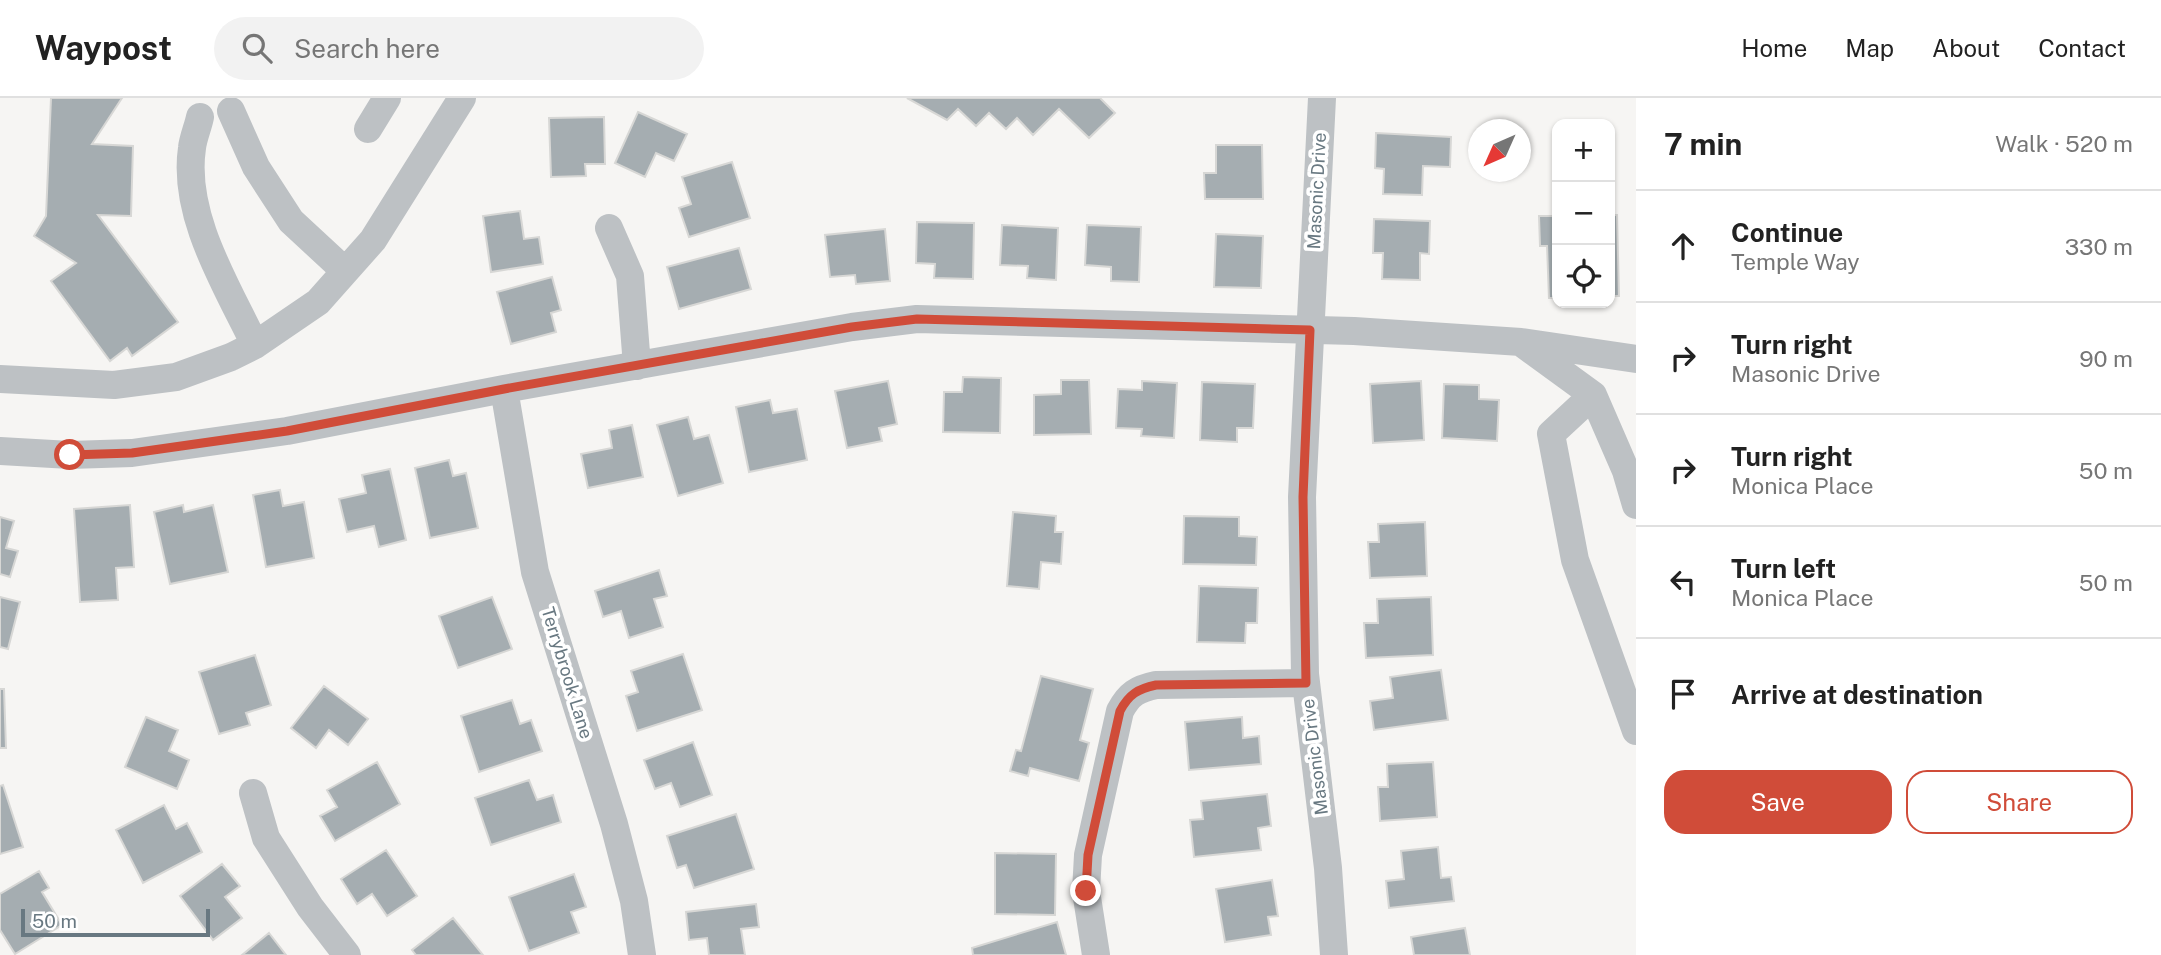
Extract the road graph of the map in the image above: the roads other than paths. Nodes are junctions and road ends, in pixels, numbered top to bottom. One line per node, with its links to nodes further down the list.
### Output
1 (387, 98): 6 (street)
2 (462, 98): 8 (street)
3 (1322, 98): 9 (street, Masonic Drive)
4 (234, 105): 5 (street); 8 (street)
5 (193, 108): 11 (street)
6 (368, 130)
7 (609, 229): 13 (street)
8 (345, 271): 11 (street)
9 (1310, 330): 10 (street); 13 (street); 20 (street, Masonic Drive)
10 (1521, 342): 12 (street); 16 (street)
11 (255, 345): 14 (street)
12 (1636, 359)
13 (637, 366): 15 (street)
14 (0, 379)
15 (504, 389): 17 (street); 24 (street, Terrybrook Lane)
16 (1593, 395): 18 (street); 21 (street)
17 (0, 451)
18 (1631, 470): 19 (street)
19 (1636, 505)
20 (1306, 683): 25 (street); 26 (street, Masonic Drive)
21 (1636, 731)
22 (253, 793): 23 (street)
23 (347, 955)
24 (642, 955)
25 (1096, 955)
26 (1334, 955)

